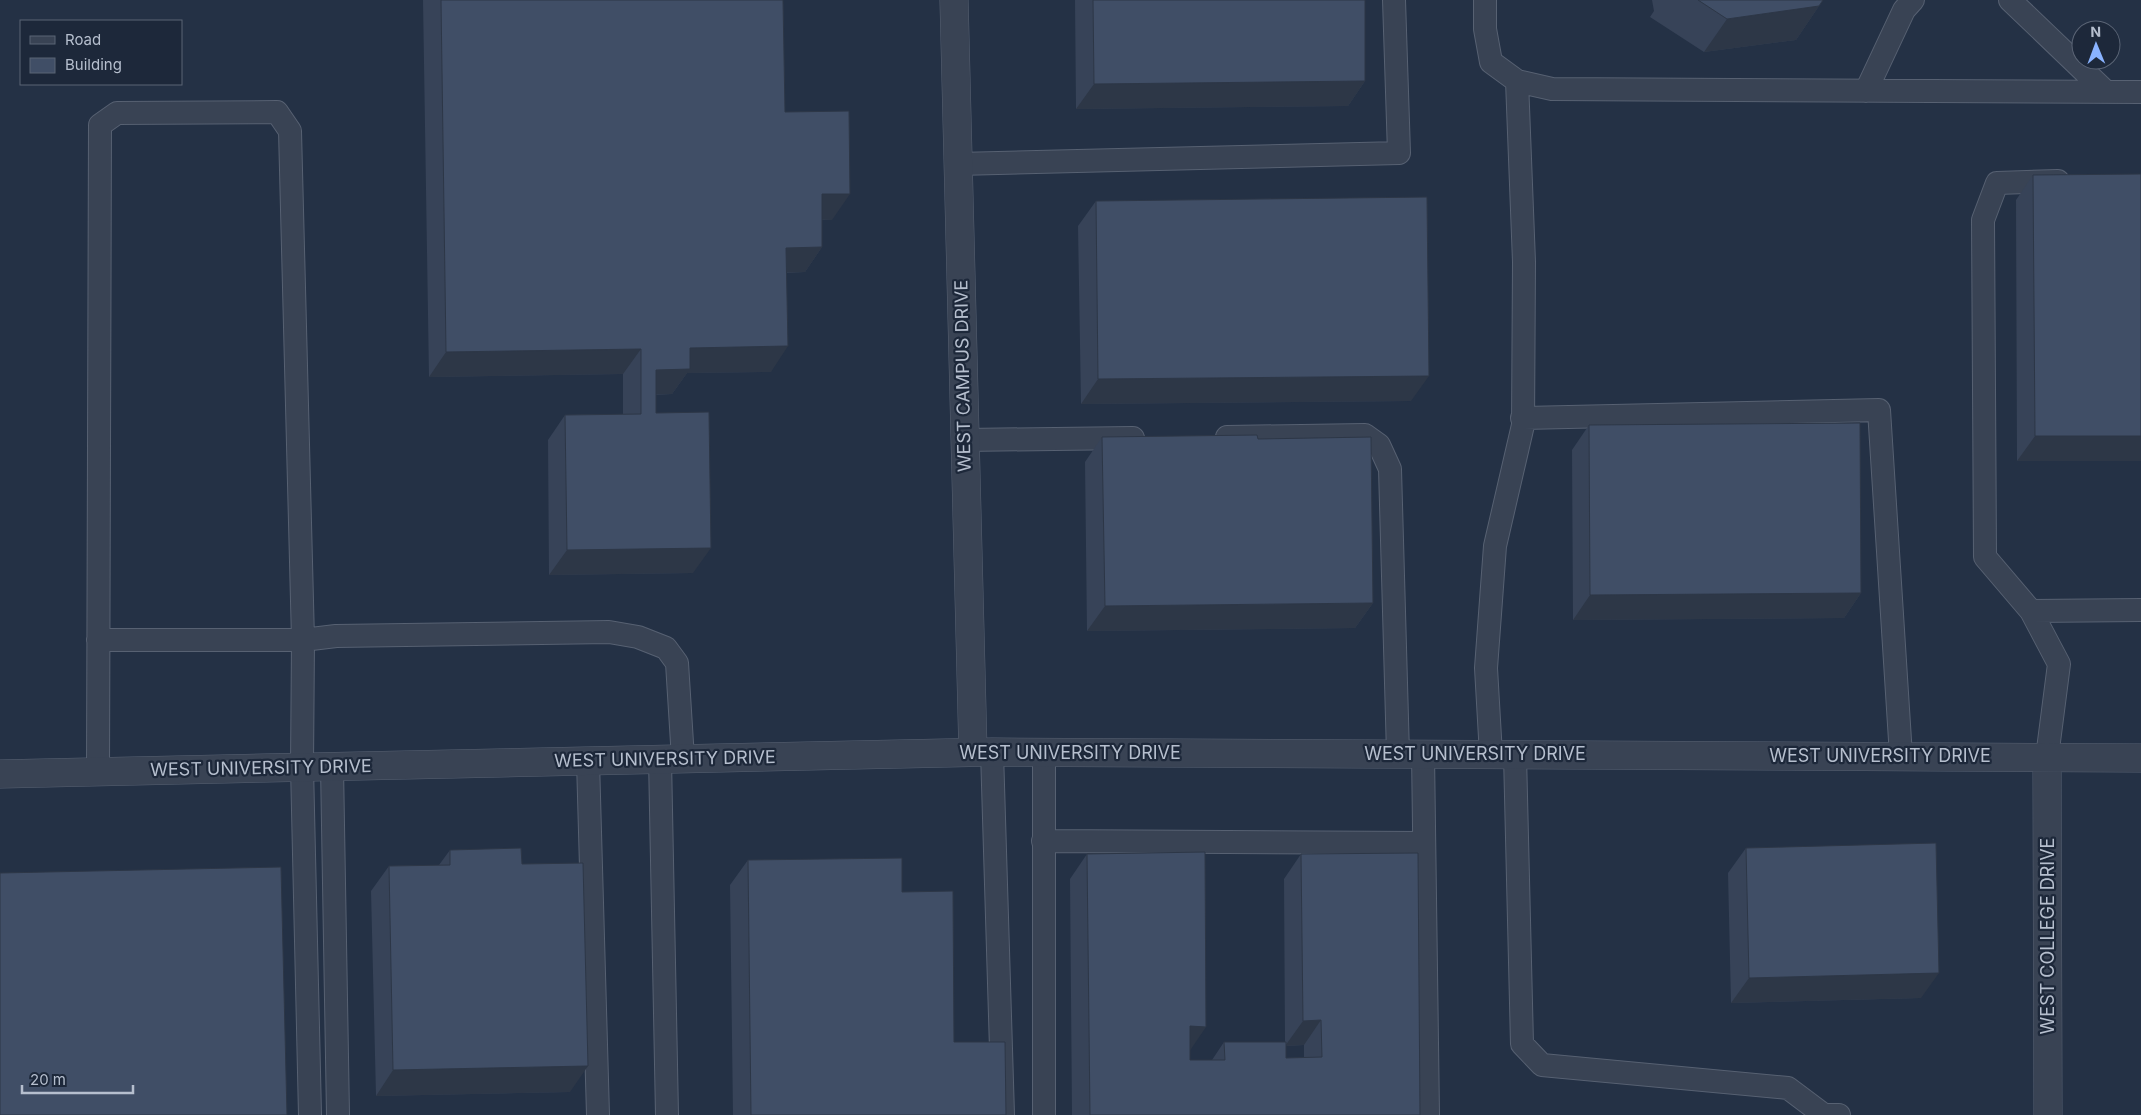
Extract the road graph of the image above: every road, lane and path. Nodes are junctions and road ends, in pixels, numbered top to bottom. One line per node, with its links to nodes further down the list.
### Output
1 (954, 0): 10 (street, WEST CAMPUS DRIVE)
2 (1394, 0): 10 (lane)
3 (1485, 0): 6 (lane)
4 (1914, 0): 7 (lane)
5 (2010, 0): 8 (lane)
6 (1516, 81): 7 (lane); 12 (lane)
7 (1866, 91): 8 (lane)
8 (2106, 91): 9 (lane)
9 (2141, 92)
10 (958, 164): 15 (street, WEST CAMPUS DRIVE)
11 (2074, 181): 17 (lane)
12 (1522, 418): 23 (lane); 24 (lane)
13 (1205, 437): 22 (lane)
14 (1155, 438): 15 (lane)
15 (965, 440): 20 (street, WEST CAMPUS DRIVE)
16 (2141, 610): 17 (lane)
17 (2031, 611): 25 (lane)
18 (98, 640): 19 (lane); 19 (lane); 31 (lane)
19 (302, 640): 27 (lane); 29 (lane)
20 (982, 752): 21 (street, WEST UNIVERSITY DRIVE); 27 (street, WEST UNIVERSITY DRIVE); 39 (lane)
21 (1044, 752): 22 (street, WEST UNIVERSITY DRIVE); 33 (lane)
22 (1410, 754): 23 (street, WEST UNIVERSITY DRIVE); 34 (lane)
23 (1503, 755): 24 (street, WEST UNIVERSITY DRIVE); 42 (lane)
24 (1901, 756): 25 (street, WEST UNIVERSITY DRIVE)
25 (2047, 756): 26 (street, WEST UNIVERSITY DRIVE); 43 (street, WEST COLLEGE DRIVE)
26 (2141, 758)
27 (671, 759): 28 (street, WEST UNIVERSITY DRIVE); 38 (lane)
28 (588, 761): 30 (street, WEST UNIVERSITY DRIVE); 37 (lane)
29 (302, 767): 30 (street, WEST UNIVERSITY DRIVE); 31 (street, WEST UNIVERSITY DRIVE); 35 (lane)
30 (332, 767): 36 (lane)
31 (98, 772): 32 (street, WEST UNIVERSITY DRIVE)
32 (0, 774)
33 (1043, 840): 34 (lane); 40 (lane)
34 (1424, 842): 41 (lane)
35 (310, 1115)
36 (338, 1115)
37 (598, 1115)
38 (667, 1115)
39 (1003, 1115)
40 (1044, 1115)
41 (1428, 1115)
42 (1839, 1115)
43 (2048, 1115)

